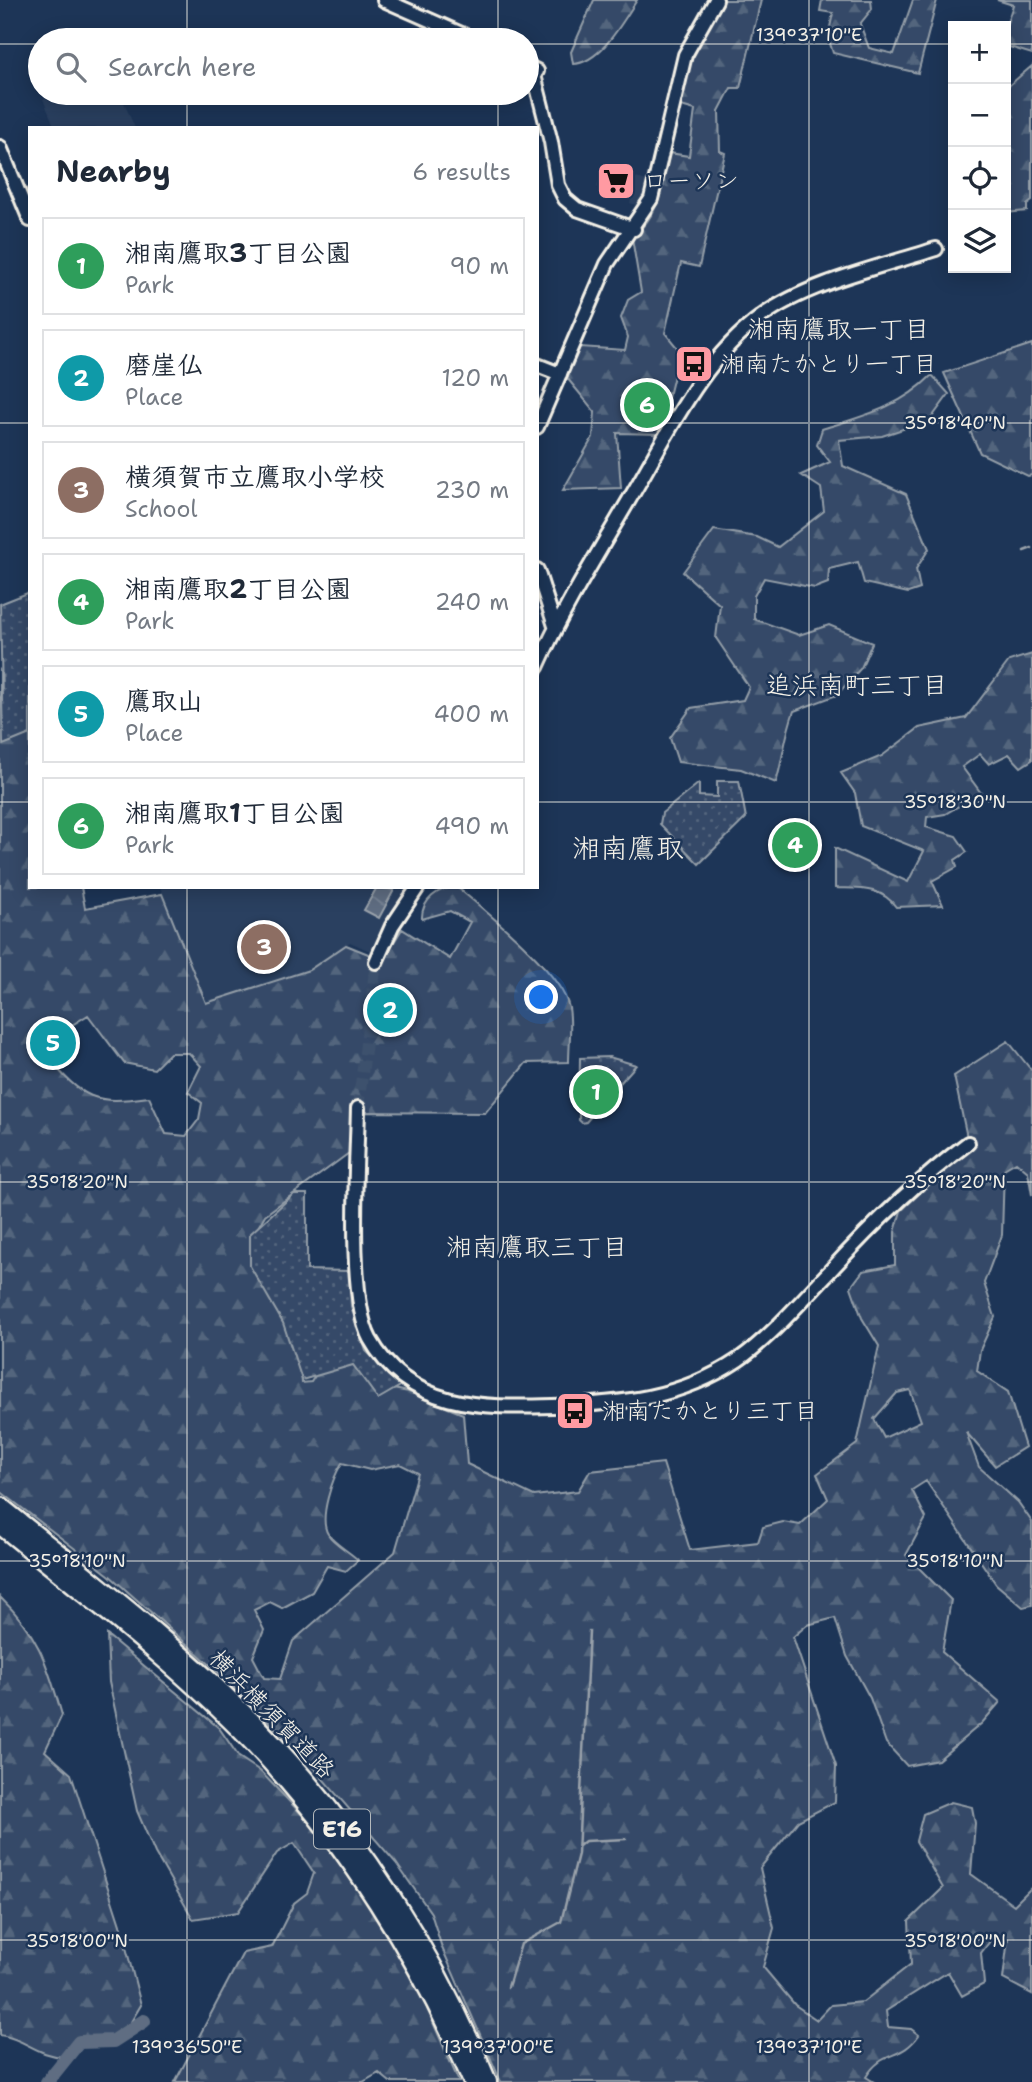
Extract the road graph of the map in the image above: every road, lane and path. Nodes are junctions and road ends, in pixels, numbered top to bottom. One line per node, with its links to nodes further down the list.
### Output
1 (384, 0): 3 (street)
2 (716, 0): 7 (street)
3 (448, 28)
4 (539, 95): 7 (street)
5 (0, 147): 6 (street)
6 (28, 215)
7 (634, 229): 10 (street)
8 (936, 249): 13 (street)
9 (539, 366): 10 (street)
10 (560, 374): 11 (street)
11 (539, 422)
12 (539, 576): 13 (street)
13 (555, 626): 14 (street)
14 (539, 662)
15 (417, 889): 16 (street)
16 (376, 962)
17 (358, 1108): 18 (street)
18 (968, 1143)
19 (0, 1507): 21 (highway, 横浜横須賀道路 / E16)
20 (0, 1524): 21 (highway, 横浜横須賀道路 / E16)
21 (135, 1626): 22 (highway, 横浜横須賀道路 / E16); 23 (highway, 横浜横須賀道路 / E16)
22 (473, 2082)
23 (487, 2082)

